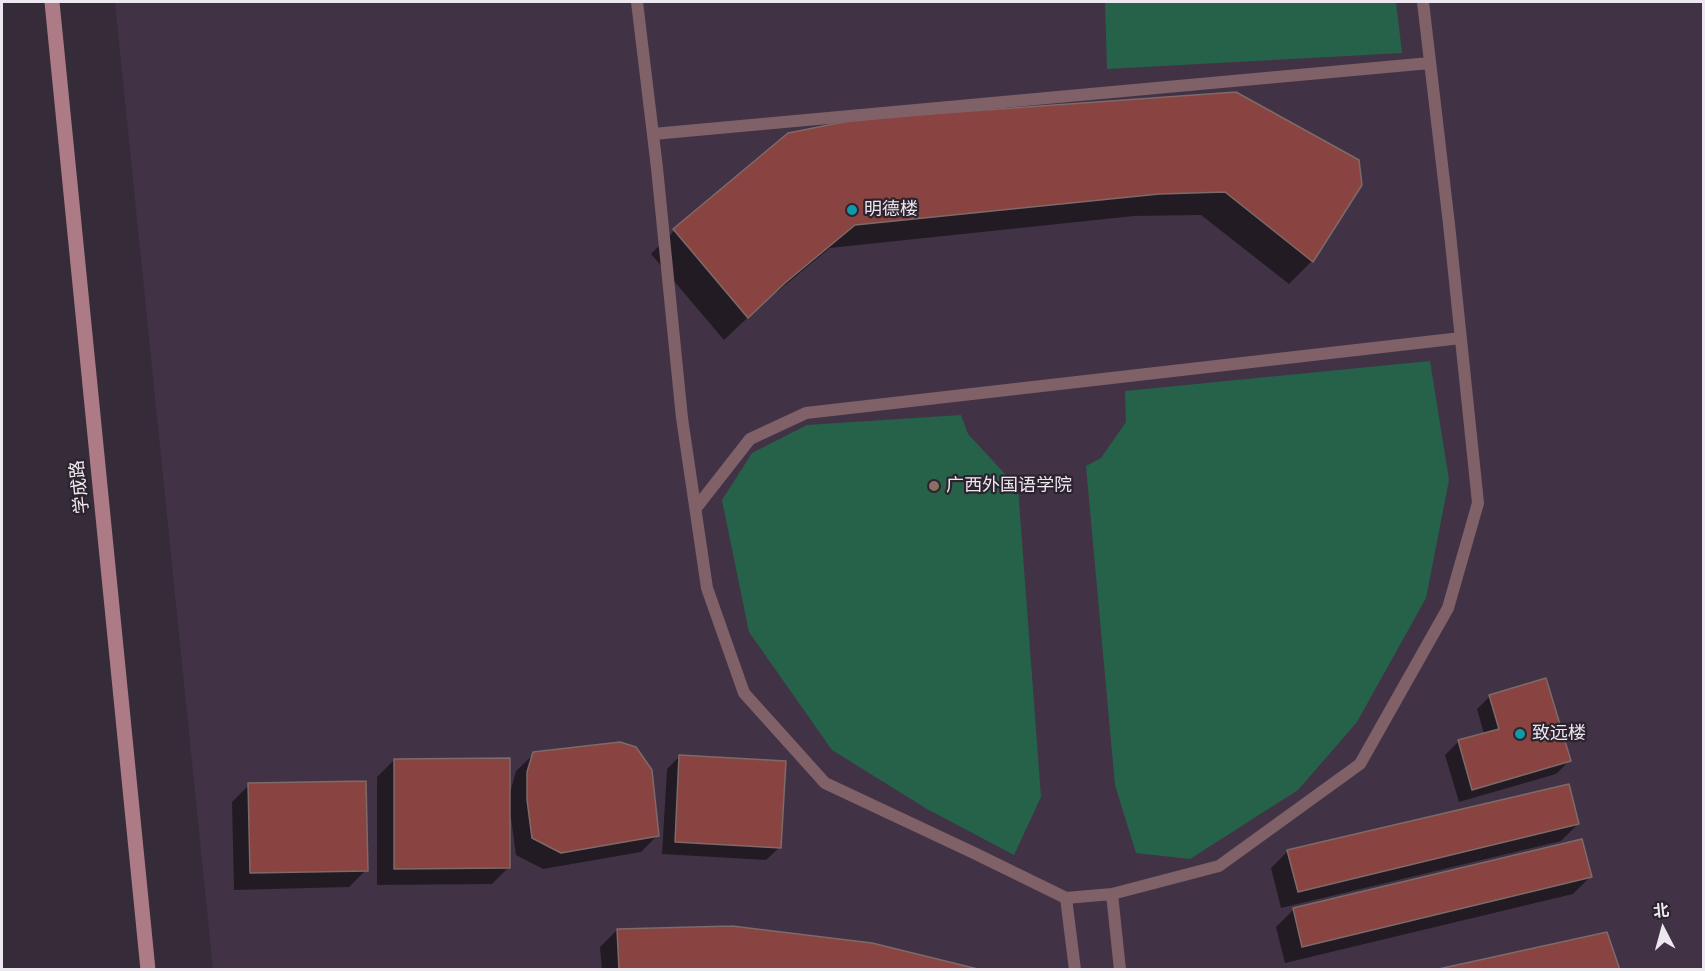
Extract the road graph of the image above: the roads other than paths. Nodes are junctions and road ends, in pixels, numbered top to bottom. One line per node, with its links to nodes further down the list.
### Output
1 (52, 2): 10 (street, 学成路)
2 (637, 2): 5 (lane)
3 (1423, 2): 4 (lane)
4 (1430, 63): 5 (lane); 6 (lane)
5 (654, 134): 7 (lane)
6 (1461, 338): 7 (lane); 8 (lane)
7 (696, 508): 9 (lane)
8 (1112, 894): 9 (lane); 12 (lane)
9 (1066, 898): 11 (lane)
10 (148, 969)
11 (1075, 969)
12 (1120, 969)

